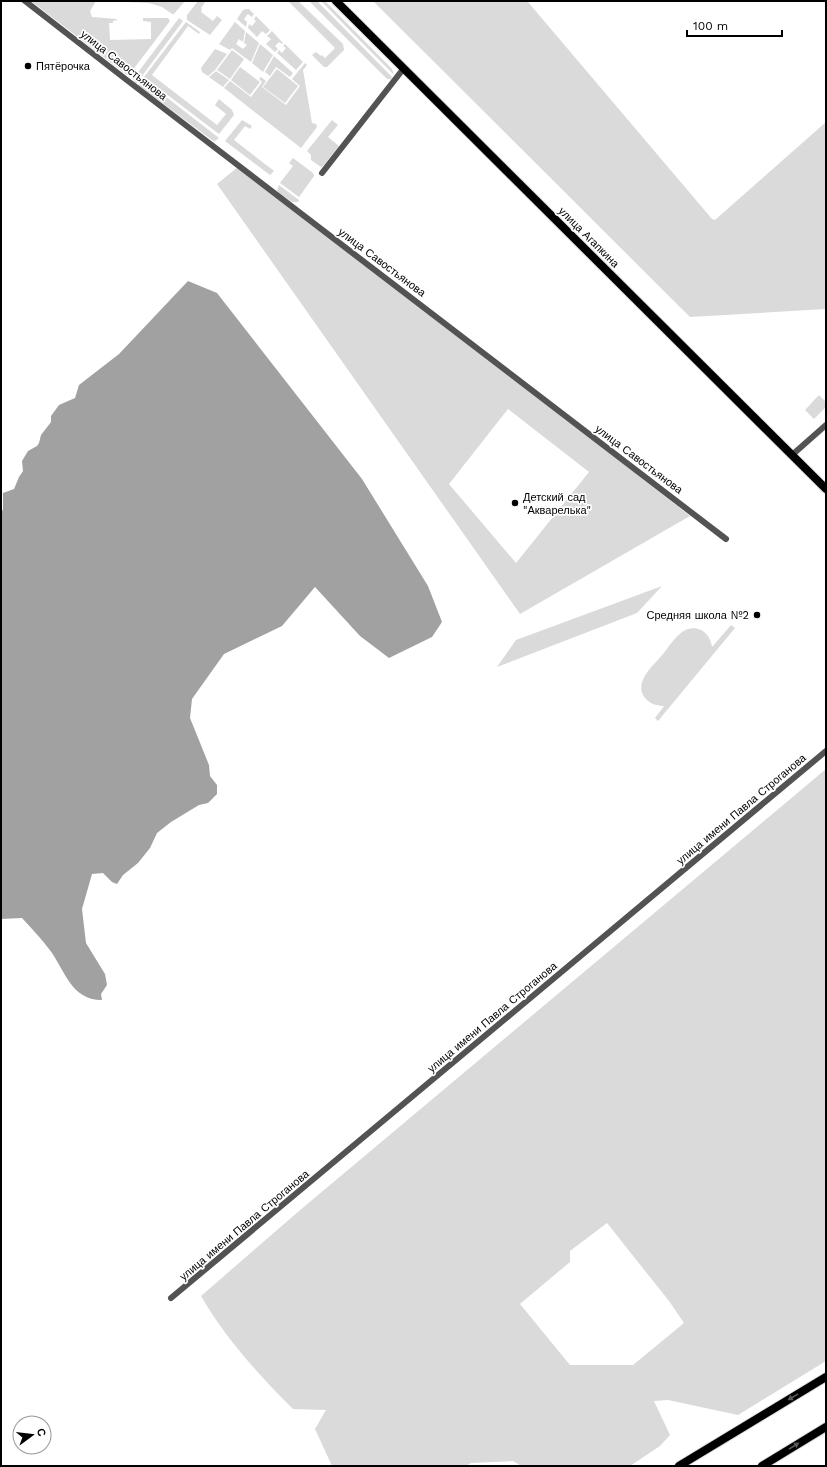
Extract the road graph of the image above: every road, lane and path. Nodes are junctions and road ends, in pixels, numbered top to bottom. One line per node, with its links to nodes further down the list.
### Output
1 (25, 1): 8 (street, улица Савостьянова)
2 (336, 1): 3 (main road, улица Агапкина)
3 (404, 68): 4 (street); 6 (main road, улица Агапкина)
4 (322, 173)
5 (826, 425): 6 (street)
6 (792, 455): 7 (main road, улица Агапкина)
7 (826, 489)
8 (726, 539)
9 (826, 751): 10 (street, улица имени Павла Строганова)
10 (171, 1298)
11 (826, 1377): 13 (main road, one-way to 13)
12 (826, 1426): 16 (main road, one-way to 12)
13 (697, 1455): 14 (main road); 15 (main road)
14 (679, 1466)
15 (686, 1466)
16 (762, 1466)

